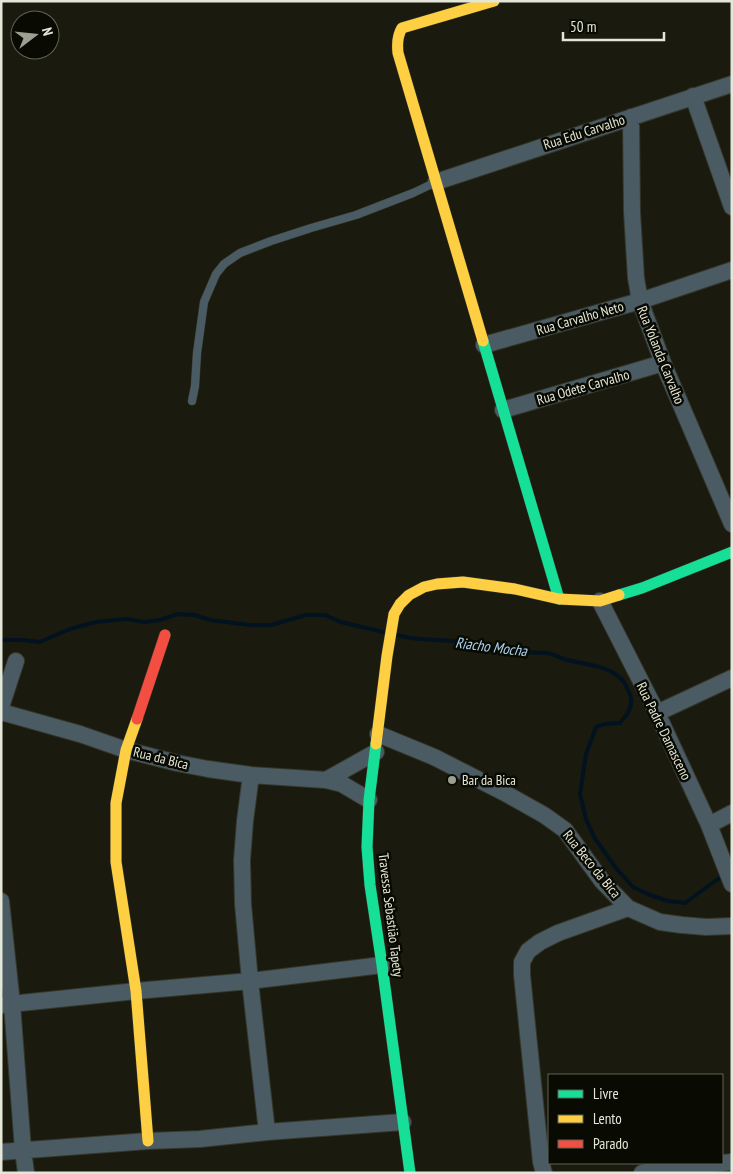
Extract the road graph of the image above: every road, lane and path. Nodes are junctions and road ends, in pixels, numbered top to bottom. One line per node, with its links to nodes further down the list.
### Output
1 (494, 1): 2 (street)
2 (461, 6): 6 (street)
3 (732, 84): 4 (street, Rua Edu Carvalho)
4 (693, 96): 5 (street, Rua Edu Carvalho); 7 (street)
5 (630, 117): 6 (street, Rua Edu Carvalho); 9 (street, Rua Yolanda Carvalho)
6 (436, 182): 10 (street); 12 (lane)
7 (732, 208)
8 (732, 270): 9 (street, Rua Carvalho Neto)
9 (640, 301): 10 (street, Rua Carvalho Neto); 11 (street, Rua Yolanda Carvalho)
10 (484, 345): 13 (street)
11 (664, 363): 13 (street, Rua Odete Carvalho); 14 (street, Rua Yolanda Carvalho)
12 (192, 401)
13 (503, 410): 16 (street)
14 (731, 522)
15 (732, 552): 17 (street)
16 (559, 598): 17 (street); 24 (street, Travessa Sebastião Tapety)
17 (600, 600): 23 (street, Rua Padre Damasceno)
18 (165, 635): 25 (street)
19 (16, 661): 21 (street)
20 (732, 678): 23 (street)
21 (1, 707)
22 (1, 712): 25 (street, Rua da Bica)
23 (657, 713): 31 (street, Rua Padre Damasceno)
24 (378, 734): 26 (street, Travessa Sebastião Tapety); 34 (street, Rua Beco da Bica)
25 (126, 750): 27 (street, Rua da Bica); 38 (street)
26 (376, 752): 28 (street); 29 (street, Travessa Sebastião Tapety)
27 (251, 775): 28 (street, Rua da Bica); 37 (street)
28 (326, 780): 29 (street, Rua da Bica)
29 (369, 800): 36 (street, Travessa Sebastião Tapety)
30 (732, 813): 31 (street)
31 (709, 825): 32 (street, Rua Padre Damasceno)
32 (731, 882)
33 (1, 901): 39 (street)
34 (628, 908): 35 (street, Rua Beco da Bica); 49 (street)
35 (732, 926)
36 (382, 965): 37 (street); 40 (street, Travessa Sebastião Tapety)
37 (250, 981): 38 (street); 41 (street)
38 (136, 991): 39 (street); 42 (street)
39 (6, 1005): 43 (street)
40 (403, 1122): 41 (street); 48 (street, Travessa Sebastião Tapety)
41 (267, 1132): 42 (street)
42 (148, 1141): 43 (street)
43 (23, 1150): 44 (street); 47 (street)
44 (1, 1152)
45 (716, 1164): 46 (street)
46 (651, 1172)
47 (26, 1173)
48 (410, 1173)
49 (544, 1173)

